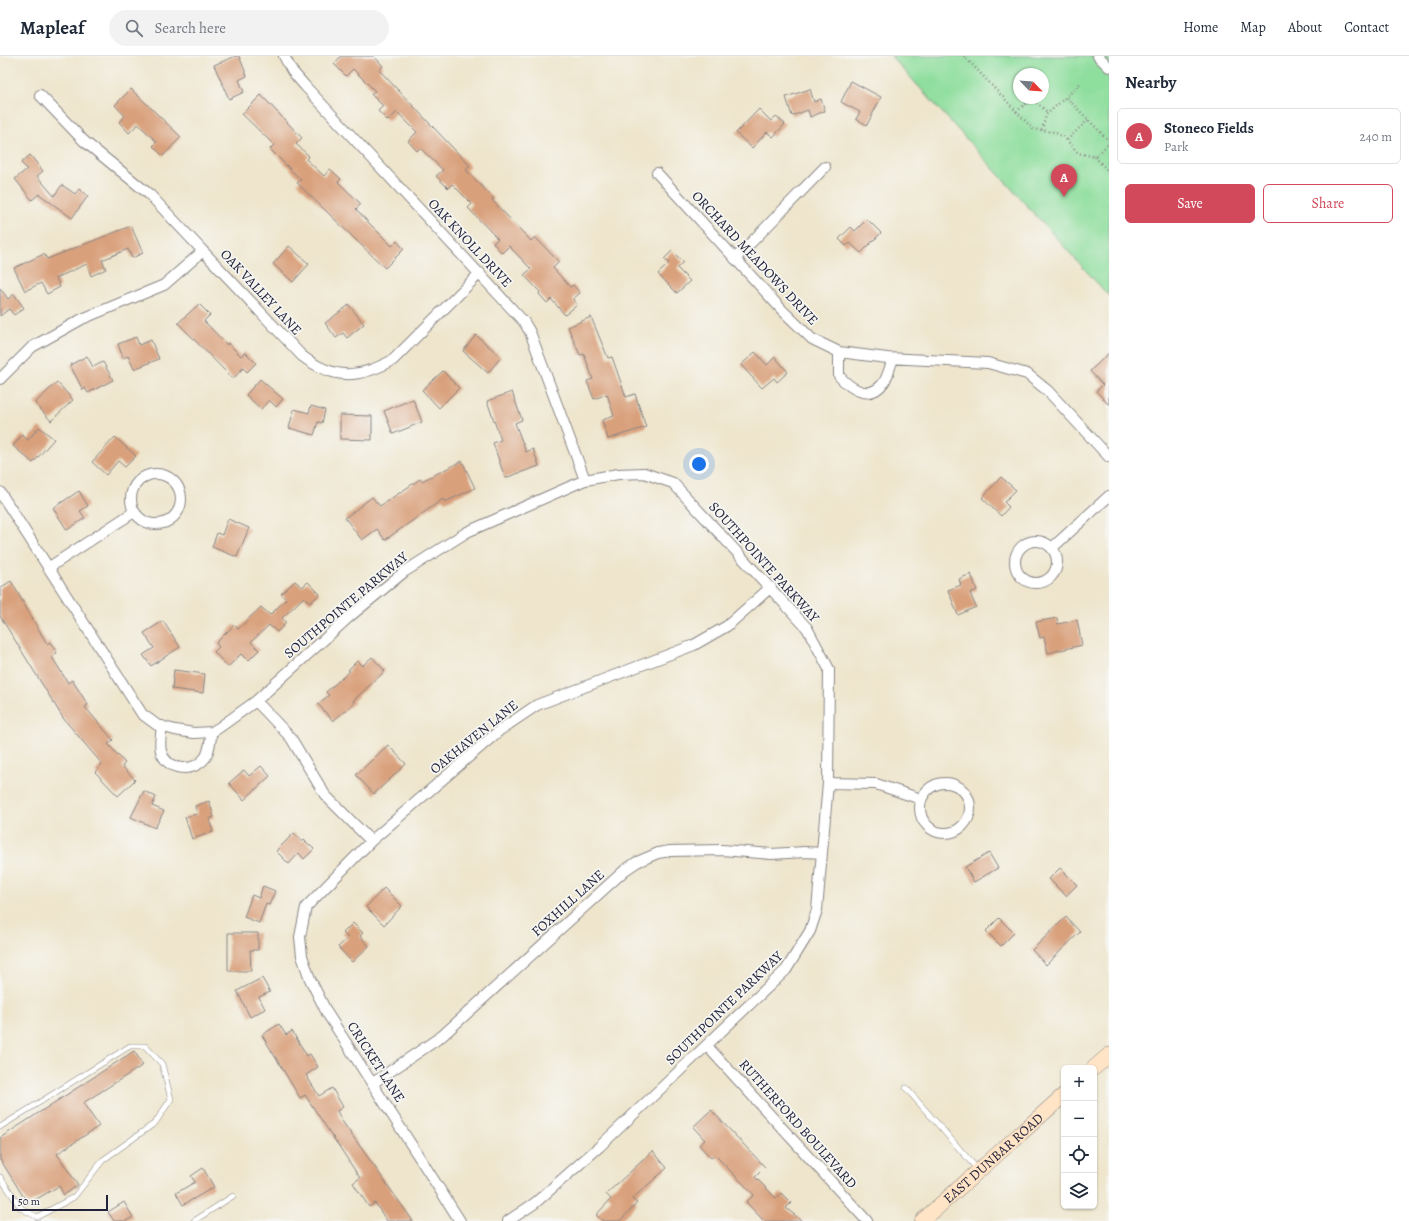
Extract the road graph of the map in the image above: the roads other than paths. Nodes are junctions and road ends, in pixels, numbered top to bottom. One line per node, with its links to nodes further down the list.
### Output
1 (284, 56): 9 (street, OAK KNOLL DRIVE)
2 (1098, 56): 3 (street)
3 (1109, 68)
4 (40, 95): 7 (street, OAK VALLEY LANE)
5 (825, 167): 8 (street)
6 (657, 173): 8 (street, ORCHARD MEADOWS DRIVE)
7 (203, 251): 9 (street, OAK VALLEY LANE); 12 (street)
8 (736, 259): 10 (street, ORCHARD MEADOWS DRIVE)
9 (480, 273): 14 (street, OAK KNOLL DRIVE)
10 (839, 352): 11 (street, ORCHARD MEADOWS DRIVE); 11 (street)
11 (893, 359): 13 (street, ORCHARD MEADOWS DRIVE)
12 (2, 374)
13 (1109, 457)
14 (585, 480): 20 (street, SOUTHPOINTE PARKWAY); 21 (street, SOUTHPOINTE PARKWAY)
15 (0, 492): 19 (street)
16 (1109, 496): 18 (street)
17 (134, 512): 17 (street); 19 (street)
18 (1052, 548): 18 (street)
19 (48, 568): 22 (street)
20 (771, 587): 24 (street, SOUTHPOINTE PARKWAY); 26 (street, OAKHAVEN LANE)
21 (256, 700): 23 (street, SOUTHPOINTE PARKWAY); 26 (street)
22 (162, 726): 23 (street); 23 (street)
23 (212, 732)
24 (828, 783): 25 (street); 27 (street, SOUTHPOINTE PARKWAY)
25 (922, 799): 25 (street)
26 (371, 841): 28 (street, OAKHAVEN LANE)
27 (822, 853): 29 (street, SOUTHPOINTE PARKWAY); 32 (street, FOXHILL LANE)
28 (306, 908): 32 (street, CRICKET LANE)
29 (707, 1046): 41 (street, SOUTHPOINTE PARKWAY); 42 (street, RUTHERFORD BOULEVARD)
30 (1109, 1055): 31 (street)
31 (1097, 1065)
32 (373, 1083): 40 (street, CRICKET LANE)
33 (906, 1088): 36 (lane)
34 (1061, 1098): 36 (street, EAST DUNBAR ROAD)
35 (0, 1127): 37 (lane)
36 (978, 1170): 43 (street, EAST DUNBAR ROAD)
37 (0, 1177)
38 (233, 1196): 39 (lane)
39 (194, 1221)
40 (460, 1221)
41 (508, 1221)
42 (867, 1221)
43 (922, 1221)

